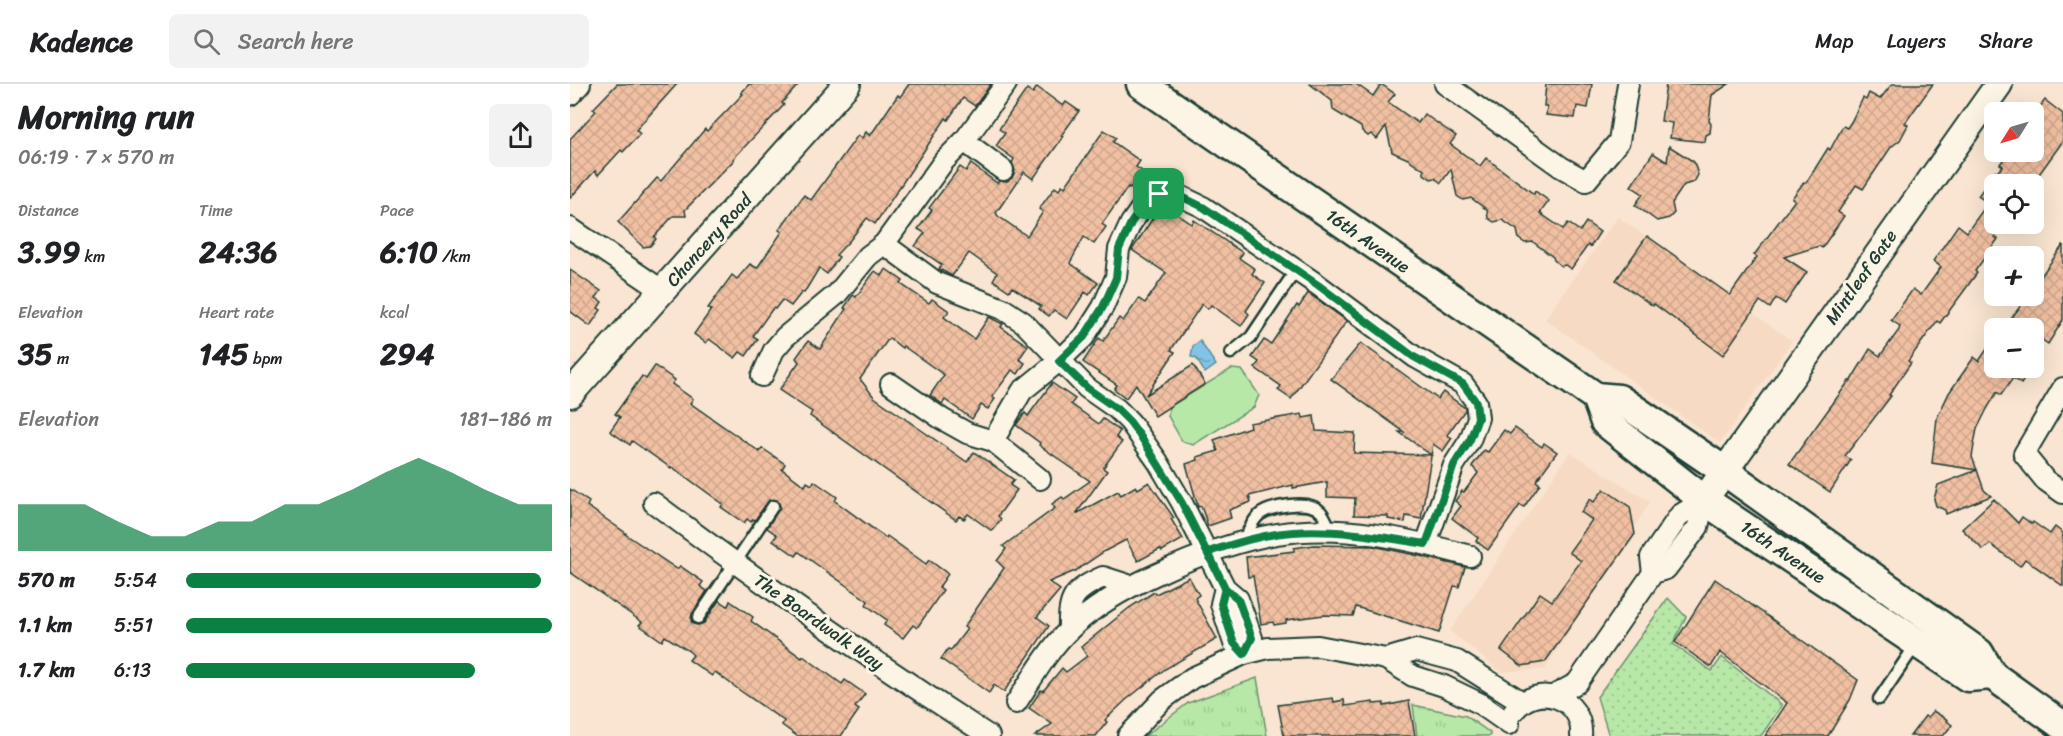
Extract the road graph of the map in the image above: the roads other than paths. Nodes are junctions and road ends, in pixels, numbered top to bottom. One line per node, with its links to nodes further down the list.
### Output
1 (580, 84): 8 (street)
2 (847, 84): 14 (street, Chancery Road)
3 (1006, 84): 9 (street)
4 (1141, 84): 21 (main road, 16th Avenue)
5 (1444, 84): 6 (street)
6 (1628, 84)
7 (1999, 84): 23 (street, Mintleaf Gate)
8 (570, 95)
9 (964, 141): 10 (street); 12 (street)
10 (1003, 170)
11 (570, 228): 14 (street)
12 (884, 244): 16 (street); 17 (street)
13 (1296, 270): 15 (lane); 16 (street); 31 (street)
14 (663, 291): 20 (street, Chancery Road)
15 (1231, 353)
16 (1059, 361): 22 (street); 32 (street)
17 (762, 376)
18 (891, 384): 22 (street)
19 (2063, 388): 25 (street)
20 (570, 394)
21 (1596, 398): 23 (main road, 16th Avenue); 26 (main road, 16th Avenue)
22 (993, 441): 24 (street)
23 (1723, 471): 26 (street, Mintleaf Gate); 39 (main road, 16th Avenue)
24 (1040, 479)
25 (2063, 493)
26 (1704, 500): 36 (main road, 16th Avenue); 41 (street)
27 (654, 503): 34 (street, The Boardwalk Way)
28 (773, 506): 34 (lane)
29 (1332, 531): 30 (street); 30 (lane); 31 (street)
30 (1244, 541): 32 (street)
31 (1426, 544): 33 (street)
32 (1208, 552): 37 (street); 45 (street)
33 (1470, 556)
34 (735, 564): 35 (lane); 49 (street, The Boardwalk Way)
35 (698, 618)
36 (1918, 643): 39 (main road, 16th Avenue); 43 (lane)
37 (1244, 654): 38 (street); 50 (street)
38 (1386, 660): 40 (street); 40 (street)
39 (1992, 675): 46 (main road, 16th Avenue)
40 (1461, 679): 44 (street); 48 (street)
41 (1577, 683): 42 (street); 47 (street)
42 (1553, 696): 44 (street); 47 (street)
43 (1879, 699)
44 (1522, 702): 48 (street)
45 (1016, 703)
46 (2063, 726)
47 (1580, 727)
48 (1508, 730)
49 (988, 736)
50 (1128, 736)

